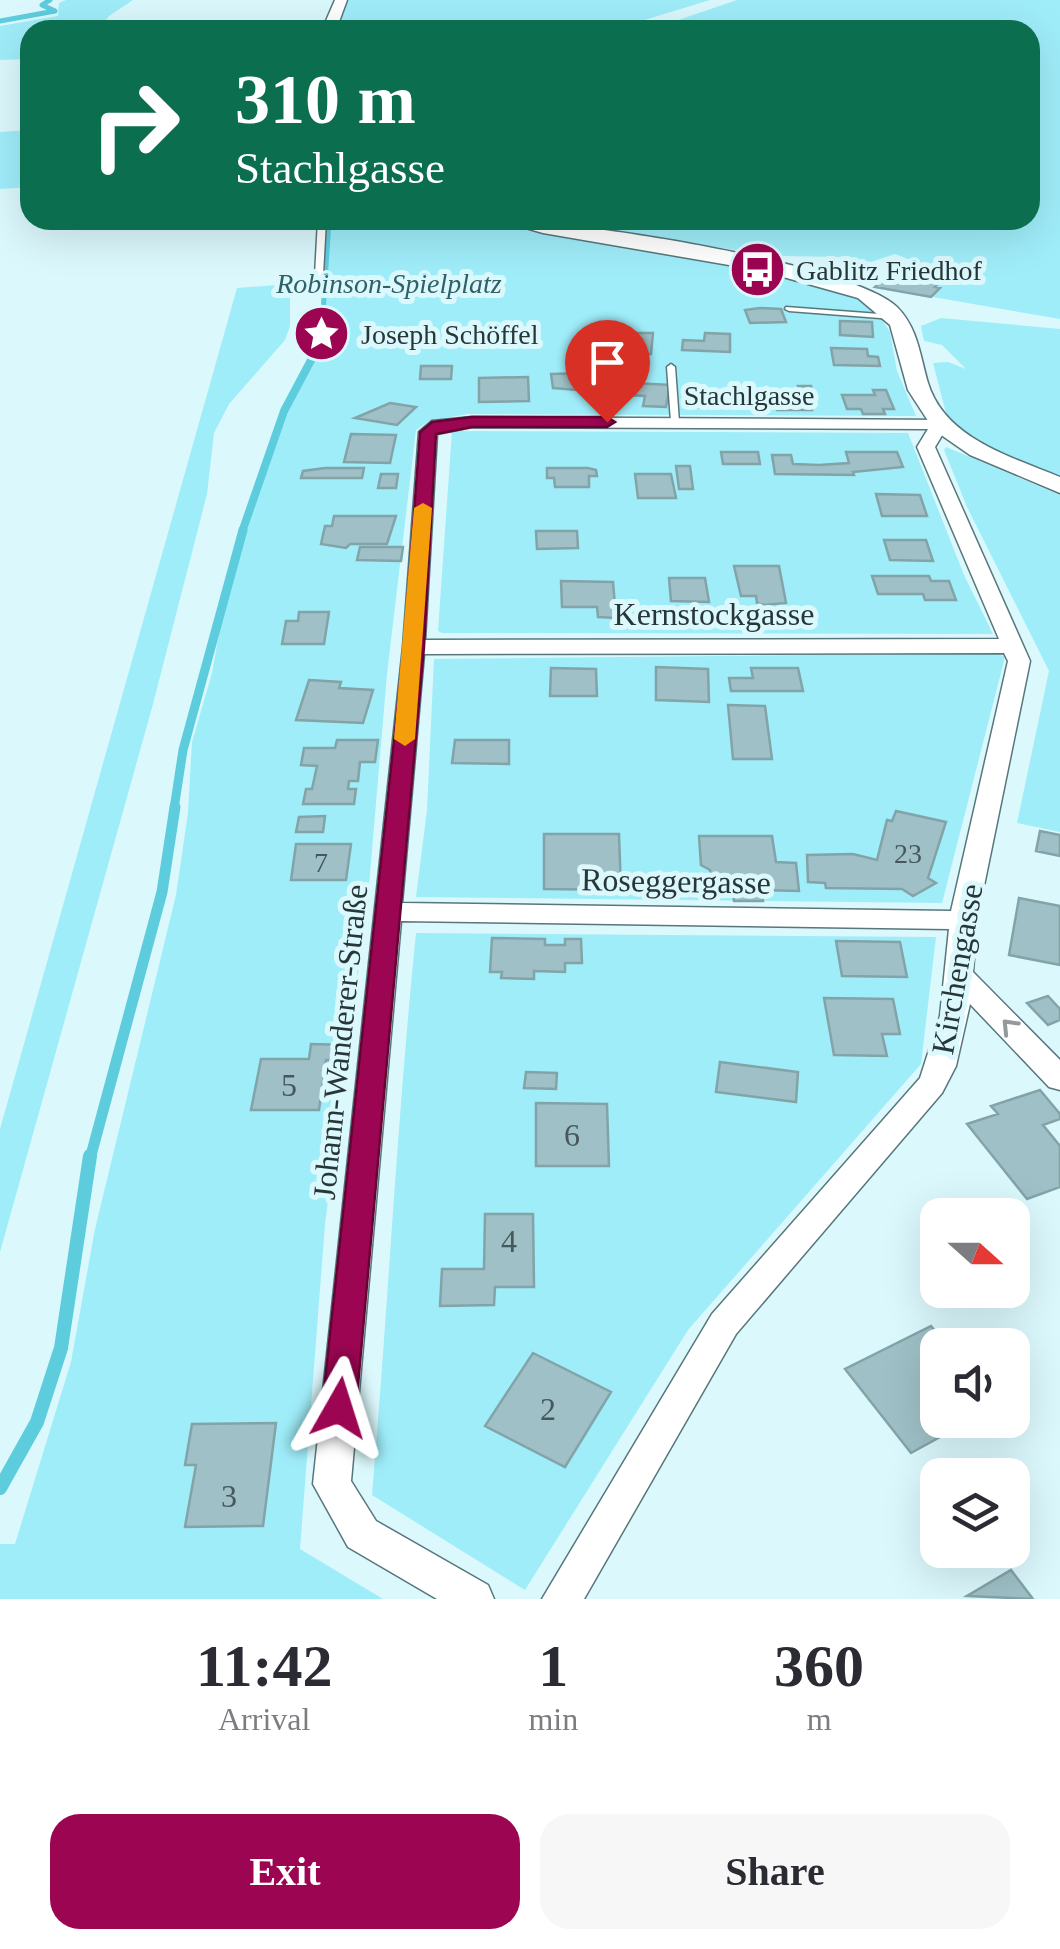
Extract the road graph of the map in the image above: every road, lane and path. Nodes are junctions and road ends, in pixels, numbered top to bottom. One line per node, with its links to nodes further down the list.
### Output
1 (321, 230): 3 (lane)
2 (567, 230): 5 (street)
3 (319, 275)
4 (789, 309): 5 (lane)
5 (896, 317): 8 (street)
6 (672, 367): 7 (lane)
7 (675, 422): 8 (street, Stachlgasse); 9 (street, Stachlgasse)
8 (940, 424): 10 (street); 11 (street, Kirchengasse)
9 (438, 425): 12 (street, Johann-Wanderer-Straße)
10 (1060, 486)
11 (1014, 646): 12 (street, Kernstockgasse); 14 (street, Kirchengasse)
12 (414, 647): 13 (street, Johann-Wanderer-Straße)
13 (388, 912): 14 (street, Roseggergasse); 17 (street, Johann-Wanderer-Straße)
14 (963, 920): 15 (street, Kirchengasse)
15 (957, 973): 16 (street, one-way to 15); 18 (street, Kirchengasse)
16 (1060, 1079)
17 (474, 1599)
18 (562, 1599)

